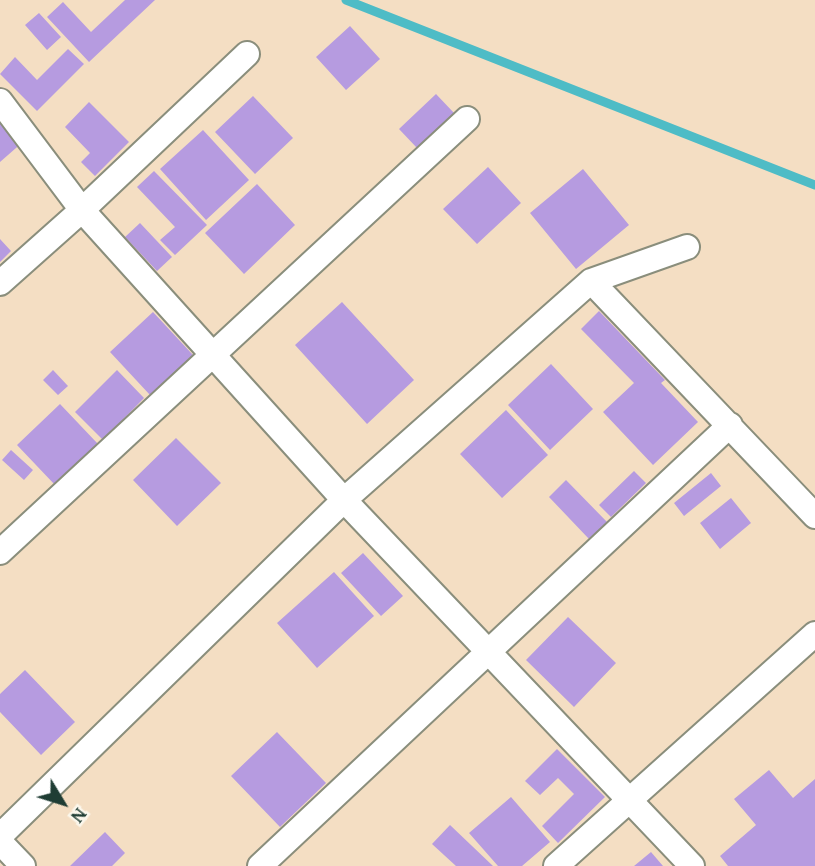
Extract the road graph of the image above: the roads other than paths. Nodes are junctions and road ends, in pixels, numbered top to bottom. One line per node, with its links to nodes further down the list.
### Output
1 (247, 54): 4 (street)
2 (0, 101): 4 (street)
3 (467, 119): 8 (street)
4 (82, 210): 7 (street); 8 (street)
5 (687, 247): 6 (street)
6 (591, 281): 9 (street); 10 (street)
7 (0, 283)
8 (212, 352): 10 (street); 12 (street)
9 (730, 425): 11 (street); 14 (street)
10 (344, 500): 14 (street); 16 (street)
11 (815, 516)
12 (0, 552)
13 (815, 634): 15 (street)
14 (486, 653): 15 (street); 19 (street)
15 (630, 802): 20 (street); 21 (street)
16 (0, 836)
17 (0, 842): 18 (street)
18 (23, 866)
19 (260, 866)
20 (556, 866)
21 (692, 866)

